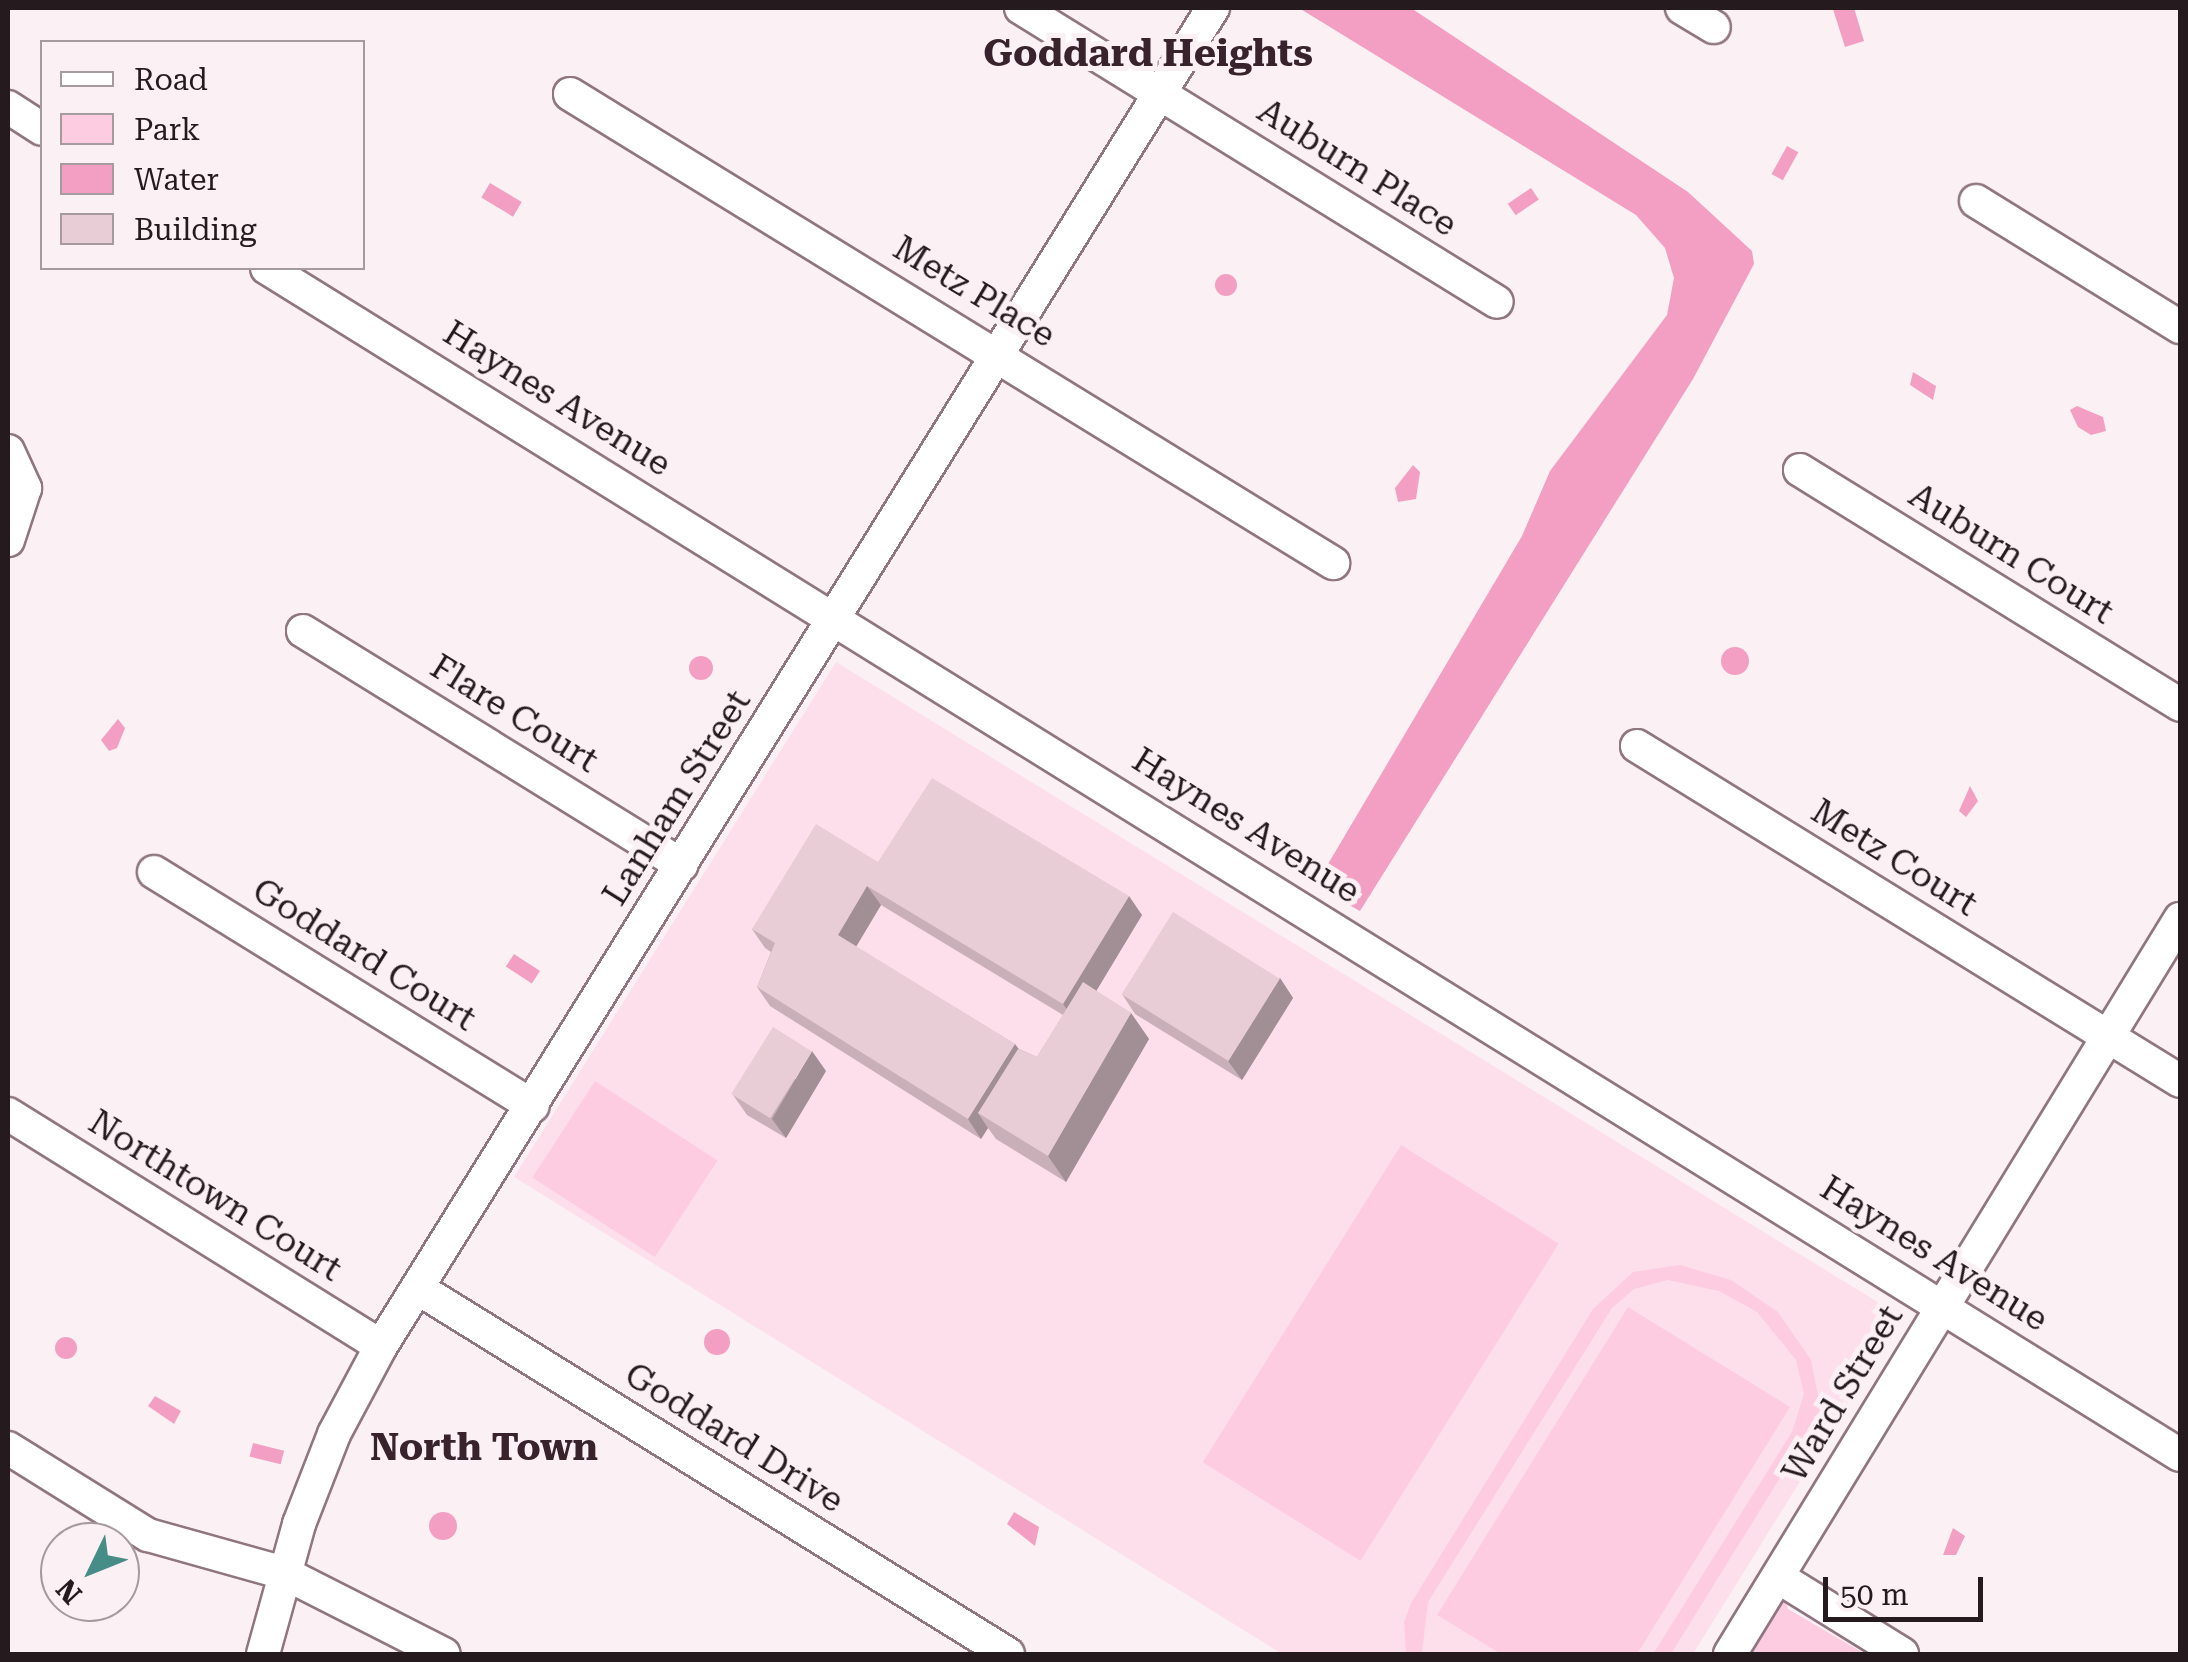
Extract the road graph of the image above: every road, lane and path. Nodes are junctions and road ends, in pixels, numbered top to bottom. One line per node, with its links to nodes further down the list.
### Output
1 (1021, 8): 5 (street, Auburn Place)
2 (1214, 8): 5 (street, Lanham Street)
3 (1682, 8): 4 (street)
4 (1714, 27)
5 (1160, 93): 11 (street, Auburn Place); 13 (street, Lanham Street)
6 (570, 94): 13 (street, Metz Place)
7 (8, 107): 8 (street)
8 (40, 128)
9 (1976, 201): 12 (street)
10 (270, 270): 18 (street, Haynes Avenue)
11 (1497, 302)
12 (2180, 327)
13 (999, 354): 17 (street, Metz Place); 18 (street, Lanham Street)
14 (8, 451): 16 (street)
15 (1800, 470): 20 (street, Auburn Court)
16 (8, 540)
17 (1333, 563)
18 (835, 618): 22 (street, Lanham Street); 30 (street, Haynes Avenue)
19 (303, 631): 22 (street, Flare Court)
20 (2180, 705)
21 (1637, 746): 25 (street, Metz Court)
22 (682, 866): 27 (street, Lanham Street)
23 (154, 872): 27 (street, Goddard Court)
24 (2180, 919): 25 (street, Ward Street)
25 (2109, 1037): 26 (street, Metz Court); 30 (street, Ward Street)
26 (2180, 1081)
27 (533, 1106): 29 (street, Lanham Street)
28 (8, 1114): 31 (street, Northtown Court)
29 (419, 1289): 31 (street, Lanham Street); 38 (street, Goddard Drive)
30 (1943, 1306): 33 (street, Haynes Avenue); 35 (street, Ward Street)
31 (381, 1346): 34 (street, Lanham Street)
32 (8, 1448): 34 (street)
33 (2180, 1455)
34 (284, 1574): 36 (street, Lanham Street); 37 (street)
35 (1778, 1577): 39 (street, Ward Street); 40 (street)
36 (263, 1654)
37 (444, 1654)
38 (1008, 1654)
39 (1730, 1654)
40 (1902, 1654)

